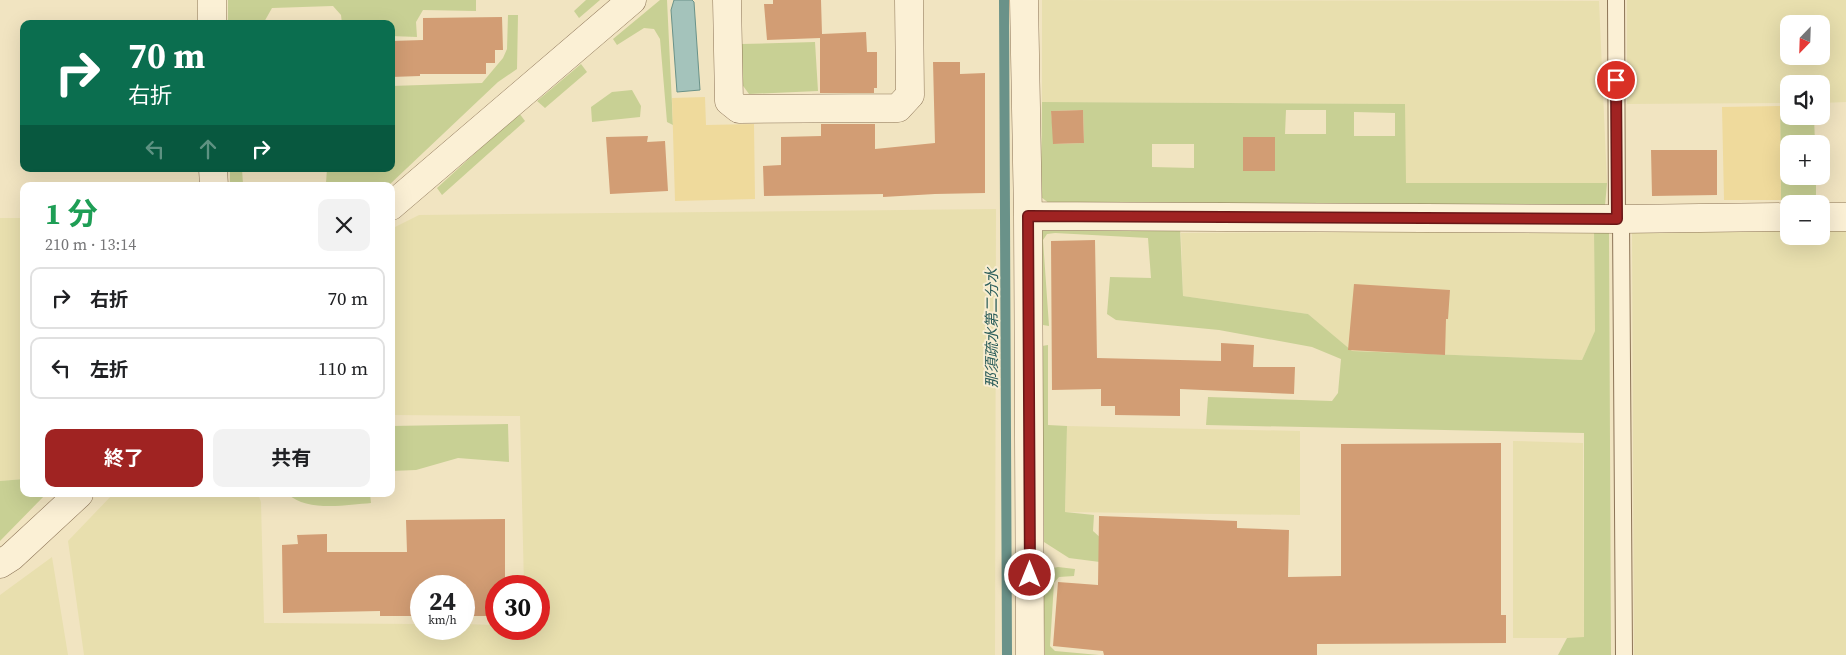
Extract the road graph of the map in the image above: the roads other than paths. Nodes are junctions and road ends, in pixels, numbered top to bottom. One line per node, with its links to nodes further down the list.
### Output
1 (212, 0): 7 (street)
2 (632, 0): 8 (street)
3 (727, 0): 4 (street)
4 (909, 0)
5 (1024, 0): 9 (street)
6 (1616, 0): 13 (lane)
7 (212, 20)
8 (395, 203)
9 (1028, 216): 13 (street); 16 (street)
10 (1830, 217): 11 (street)
11 (1846, 217)
12 (1780, 218): 13 (street)
13 (1619, 219): 17 (lane)
14 (76, 497): 15 (street)
15 (0, 564)
16 (1030, 655)
17 (1624, 655)

